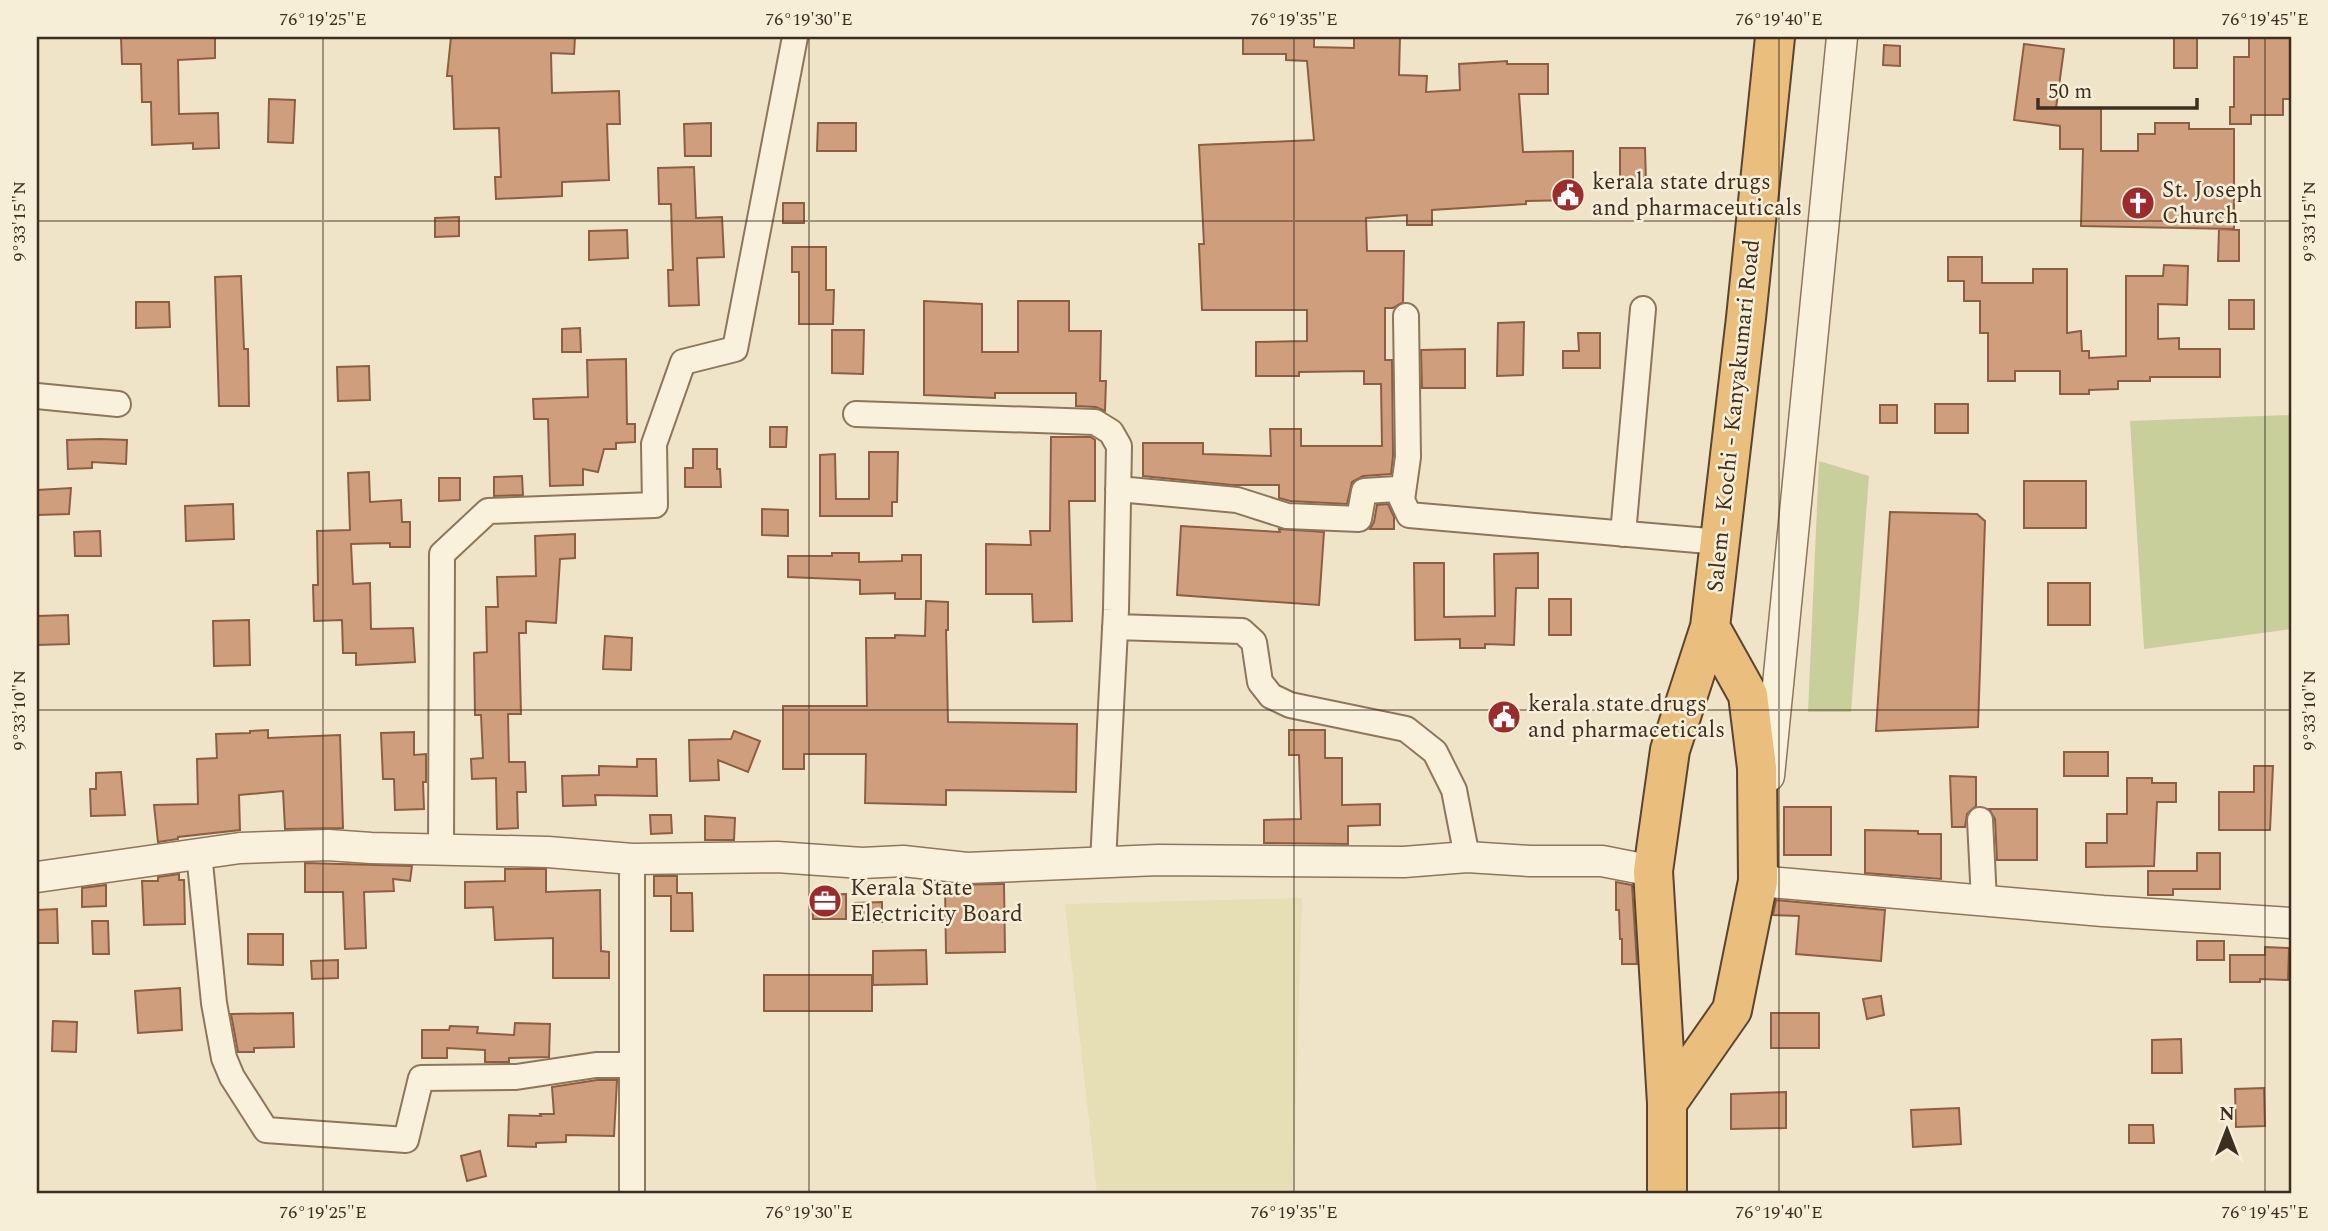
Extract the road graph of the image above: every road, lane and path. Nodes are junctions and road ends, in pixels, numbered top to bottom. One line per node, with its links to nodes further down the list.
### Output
1 (795, 37): 16 (street)
2 (1774, 37): 12 (highway, Salem - Kochi - Kanyakumari Road)
3 (1842, 37): 23 (street)
4 (1643, 309): 11 (street)
5 (1406, 316): 10 (street)
6 (37, 396): 7 (street)
7 (118, 404)
8 (856, 414): 9 (street)
9 (1118, 489): 10 (street); 13 (street)
10 (1402, 500): 11 (street)
11 (1623, 534): 12 (street)
12 (1720, 542): 14 (highway, Salem - Kochi - Kanyakumari Road)
13 (1115, 627): 18 (street); 20 (street)
14 (1710, 627): 21 (highway, Salem - Kochi - Kanyakumari Road); 23 (highway)
15 (1980, 820): 24 (street)
16 (441, 849): 17 (street); 19 (street)
17 (199, 853): 22 (street); 26 (street)
18 (1467, 857): 20 (street); 21 (street)
19 (632, 859): 20 (street); 26 (street)
20 (1103, 862)
21 (1653, 871): 27 (highway, Salem - Kochi - Kanyakumari Road)
22 (37, 877)
23 (1758, 881): 24 (street); 27 (highway)
24 (1984, 901): 25 (street)
25 (2291, 923)
26 (632, 1065): 28 (street)
27 (1667, 1103): 29 (highway)
28 (632, 1194)
29 (1667, 1194)

